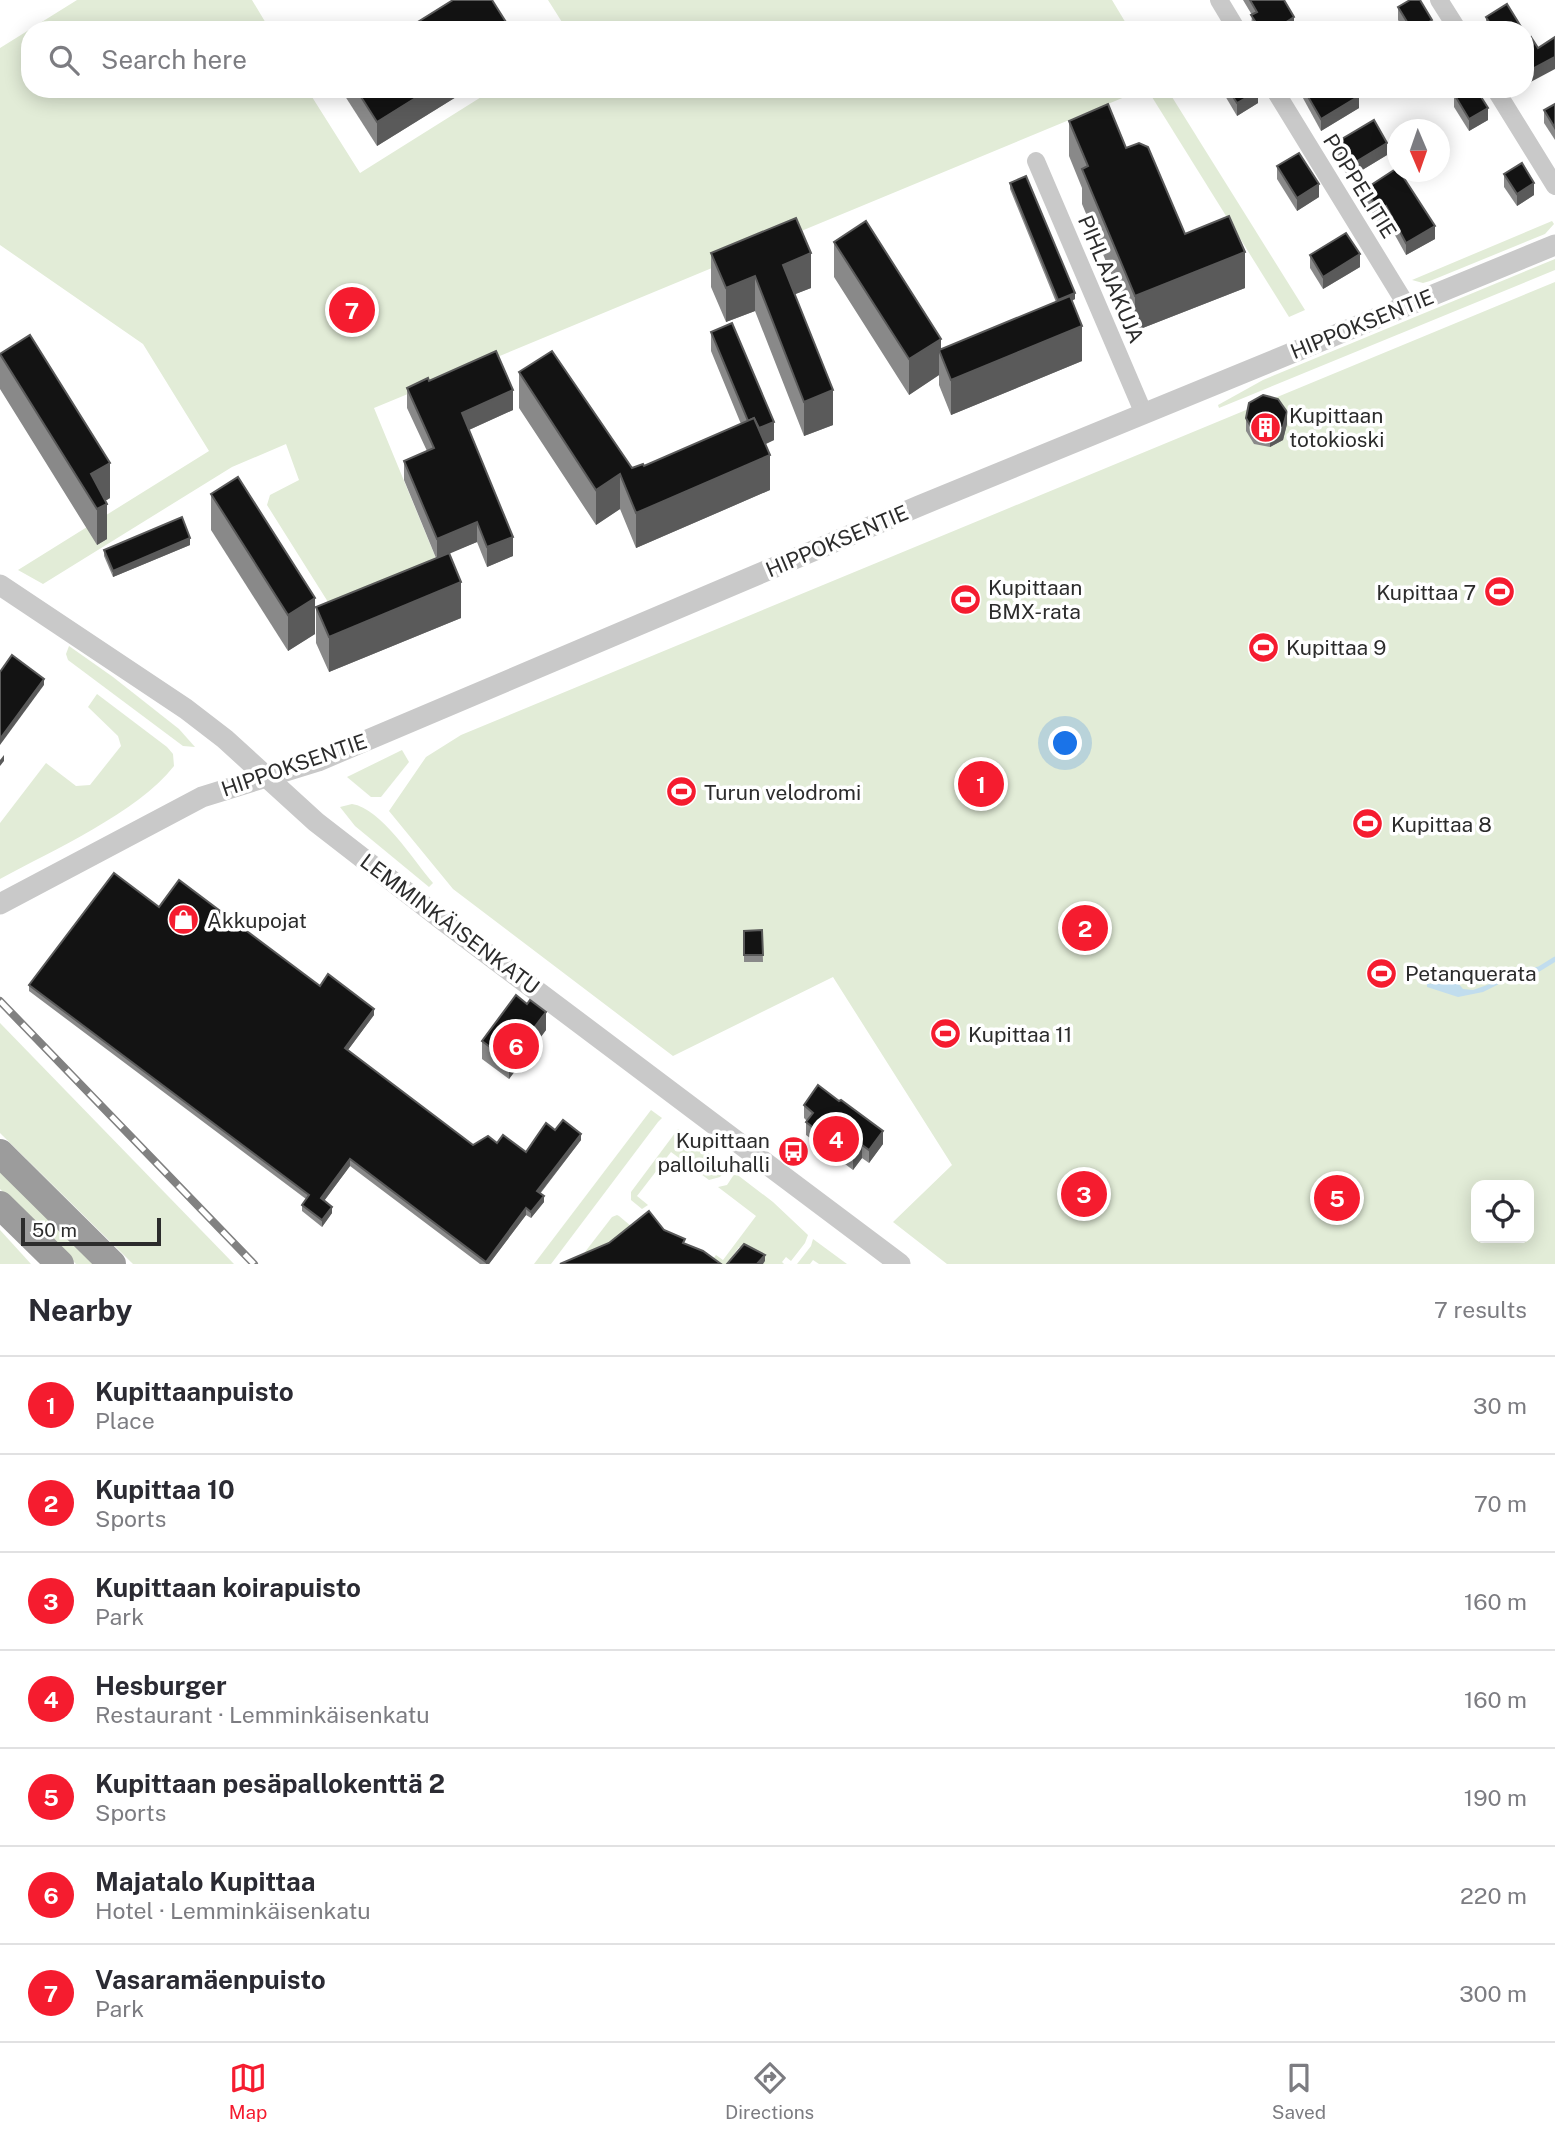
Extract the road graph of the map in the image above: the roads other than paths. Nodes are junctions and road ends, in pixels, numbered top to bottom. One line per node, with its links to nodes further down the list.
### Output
1 (1219, 0): 3 (street)
2 (1439, 0): 4 (street)
3 (1232, 21)
4 (1452, 21)
5 (1280, 98): 10 (street, POPPELITIE)
6 (1501, 98): 8 (street)
7 (1036, 161): 11 (street, PIHLAJAKUJA)
8 (1555, 186)
9 (1555, 244): 10 (street, HIPPOKSENTIE)
10 (1407, 306): 11 (street, HIPPOKSENTIE)
11 (1144, 414): 13 (street, HIPPOKSENTIE)
12 (0, 585): 13 (street, LEMMINKÄISENKATU)
13 (267, 777): 14 (street, HIPPOKSENTIE); 19 (street, LEMMINKÄISENKATU)
14 (0, 904)
15 (0, 1153): 18 (highway)
16 (0, 1205): 17 (highway)
17 (60, 1264)
18 (113, 1264)
19 (900, 1264)

